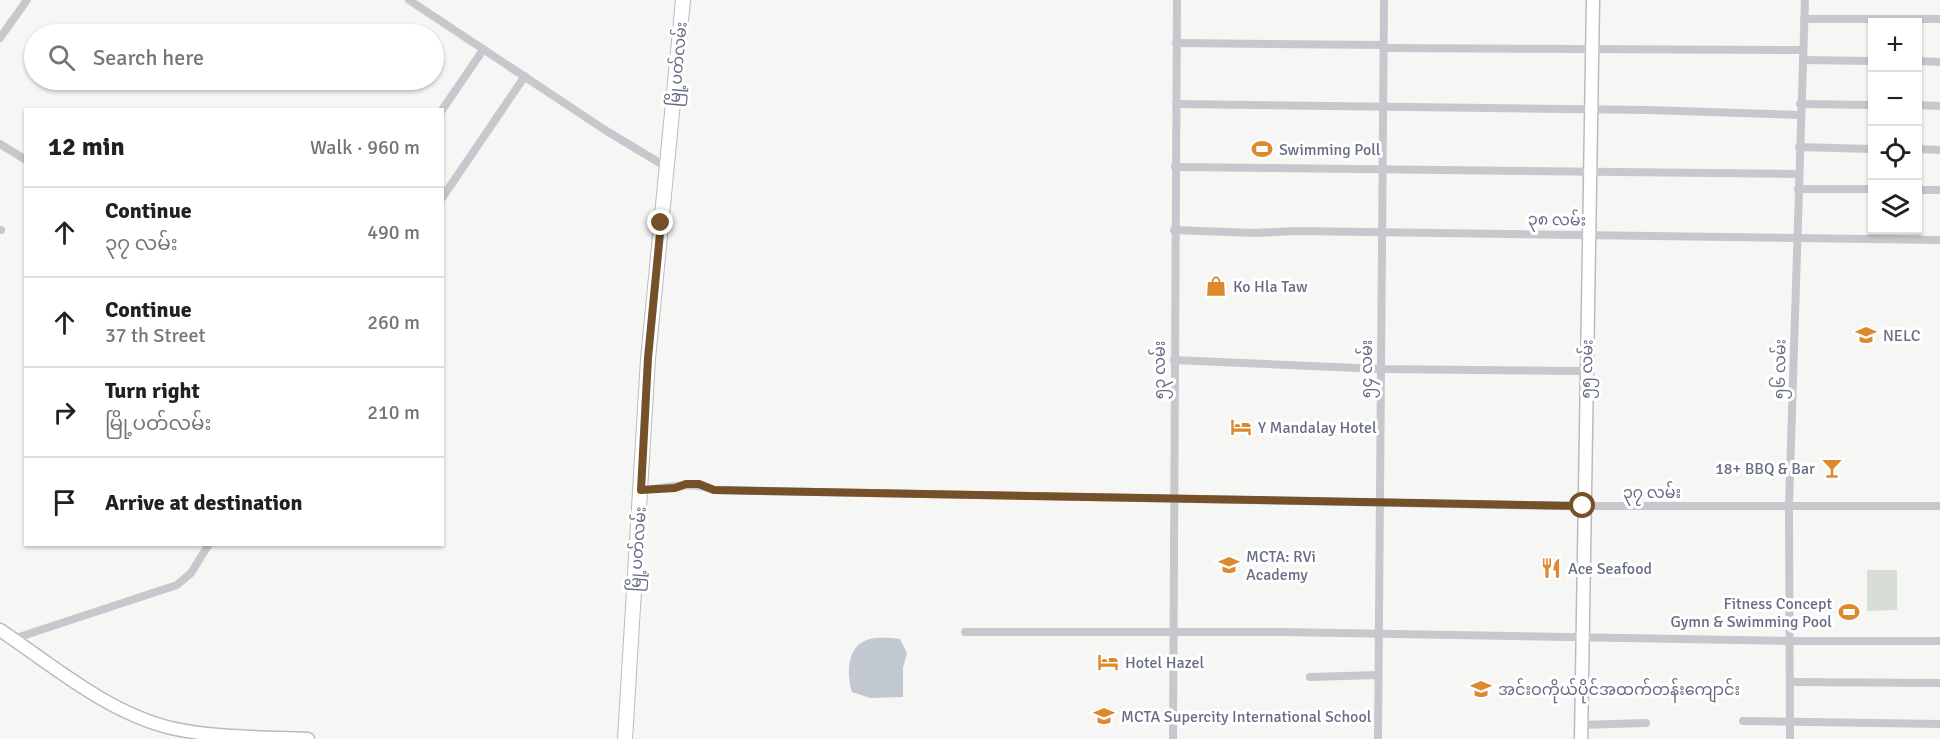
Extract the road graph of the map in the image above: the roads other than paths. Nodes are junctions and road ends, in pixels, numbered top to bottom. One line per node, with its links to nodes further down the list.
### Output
1 (27, 0): 10 (street)
2 (409, 0): 14 (street)
3 (683, 0): 37 (main road, မြို့ပတ်လမ်း)
4 (1177, 0): 11 (street, ၅၃ လမ်း)
5 (1384, 0): 12 (street, ၅၄ လမ်း)
6 (1593, 0): 13 (main road, ၅၅ လမ်း)
7 (1804, 0): 8 (street, ၅၆ လမ်း)
8 (1804, 19): 9 (street); 15 (street, ၅၆ လမ်း)
9 (1940, 19)
10 (0, 38)
11 (1176, 43): 12 (street); 21 (street, ၅၃ လမ်း)
12 (1384, 46): 13 (street); 25 (street, ၅၄ လမ်း)
13 (1592, 47): 15 (street); 28 (main road, ၅၅ လမ်း)
14 (483, 50): 20 (street); 27 (street)
15 (1803, 50): 16 (street, ၅၆ လမ်း)
16 (1803, 60): 17 (street); 22 (street, ၅၆ လမ်း)
17 (1868, 61)
18 (1922, 61): 19 (street)
19 (1940, 62)
20 (525, 76): 37 (street); 45 (street)
21 (1176, 104): 25 (street); 36 (street, ၅၃ လမ်း)
22 (1800, 104): 23 (street); 29 (street, ၅၆ လမ်း)
23 (1868, 105)
24 (1922, 105): 26 (street)
25 (1384, 106): 28 (street); 38 (street, ၅၄ လမ်း)
26 (1940, 106)
27 (443, 108)
28 (1590, 111): 29 (street); 39 (main road, ၅၅ လမ်း)
29 (1800, 115): 31 (street, ၅၆ လမ်း)
30 (0, 144): 35 (street)
31 (1799, 147): 32 (street); 40 (street, ၅၆ လမ်း)
32 (1868, 149)
33 (1922, 150): 34 (street)
34 (1940, 150)
35 (24, 159)
36 (1175, 167): 38 (street); 46 (street, ၅၃ လမ်း)
37 (668, 168): 54 (main road, မြို့ပတ်လမ်း)
38 (1382, 170): 39 (street); 47 (street, ၅၄ လမ်း)
39 (1590, 171): 40 (street); 48 (main road, ၅၅ လမ်း)
40 (1798, 174): 41 (street, ၅၆ လမ်း)
41 (1798, 189): 42 (street); 49 (street, ၅၆ လမ်း)
42 (1868, 189)
43 (1922, 190): 44 (street)
44 (1940, 190)
45 (444, 195)
46 (1174, 230): 47 (street, ၃၈ လမ်း); 51 (street, ၅၃ လမ်း)
47 (1382, 232): 48 (street, ၃၈ လမ်း); 52 (street, ၅၄ လမ်း)
48 (1589, 234): 49 (street, ၃၈ လမ်း); 53 (main road, ၅၅ လမ်း)
49 (1798, 236): 50 (street, ၃၈ လမ်း); 58 (street, ၅၆ လမ်း)
50 (1940, 240)
51 (1174, 360): 52 (street); 55 (street, ၅၃ လမ်း)
52 (1381, 369): 53 (street); 56 (street, ၅၄ လမ်း)
53 (1586, 371): 57 (main road, ၅၅ လမ်း)
54 (641, 490): 55 (street, ၃၇ လမ်း); 79 (main road, မြို့ပတ်လမ်း)
55 (1175, 499): 56 (street, ၃၇ လမ်း); 63 (street, ၅၃ လမ်း)
56 (1379, 503): 57 (street, ၃၇ လမ်း); 64 (street, ၅၄ လမ်း)
57 (1583, 506): 58 (street, ၃၇ လမ်း); 65 (main road, ၅၅ လမ်း)
58 (1789, 506): 59 (street, ၃၇ လမ်း); 67 (street, ၅၆ လမ်း)
59 (1940, 506)
60 (208, 546): 66 (street)
61 (0, 630): 66 (main road)
62 (964, 632): 63 (street)
63 (1174, 633): 64 (street); 80 (street, ၅၃ လမ်း)
64 (1379, 634): 65 (street); 69 (street, ၅၄ လမ်း)
65 (1582, 637): 67 (street); 77 (main road, ၅၅ လမ်း)
66 (13, 639): 78 (main road)
67 (1790, 641): 68 (street); 71 (street, ၅၆ လမ်း)
68 (1940, 641)
69 (1378, 675): 70 (street); 81 (street, ၅၄ လမ်း)
70 (1310, 677)
71 (1790, 682): 72 (street); 75 (street, ၅၆ လမ်း)
72 (1940, 683)
73 (1743, 721): 75 (street)
74 (1646, 723): 77 (street)
75 (1790, 723): 76 (street); 83 (street, ၅၆ လမ်း)
76 (1940, 724)
77 (1581, 725): 82 (main road, ၅၅ လမ်း)
78 (308, 739)
79 (625, 739)
80 (1173, 739)
81 (1378, 739)
82 (1581, 739)
83 (1790, 739)

